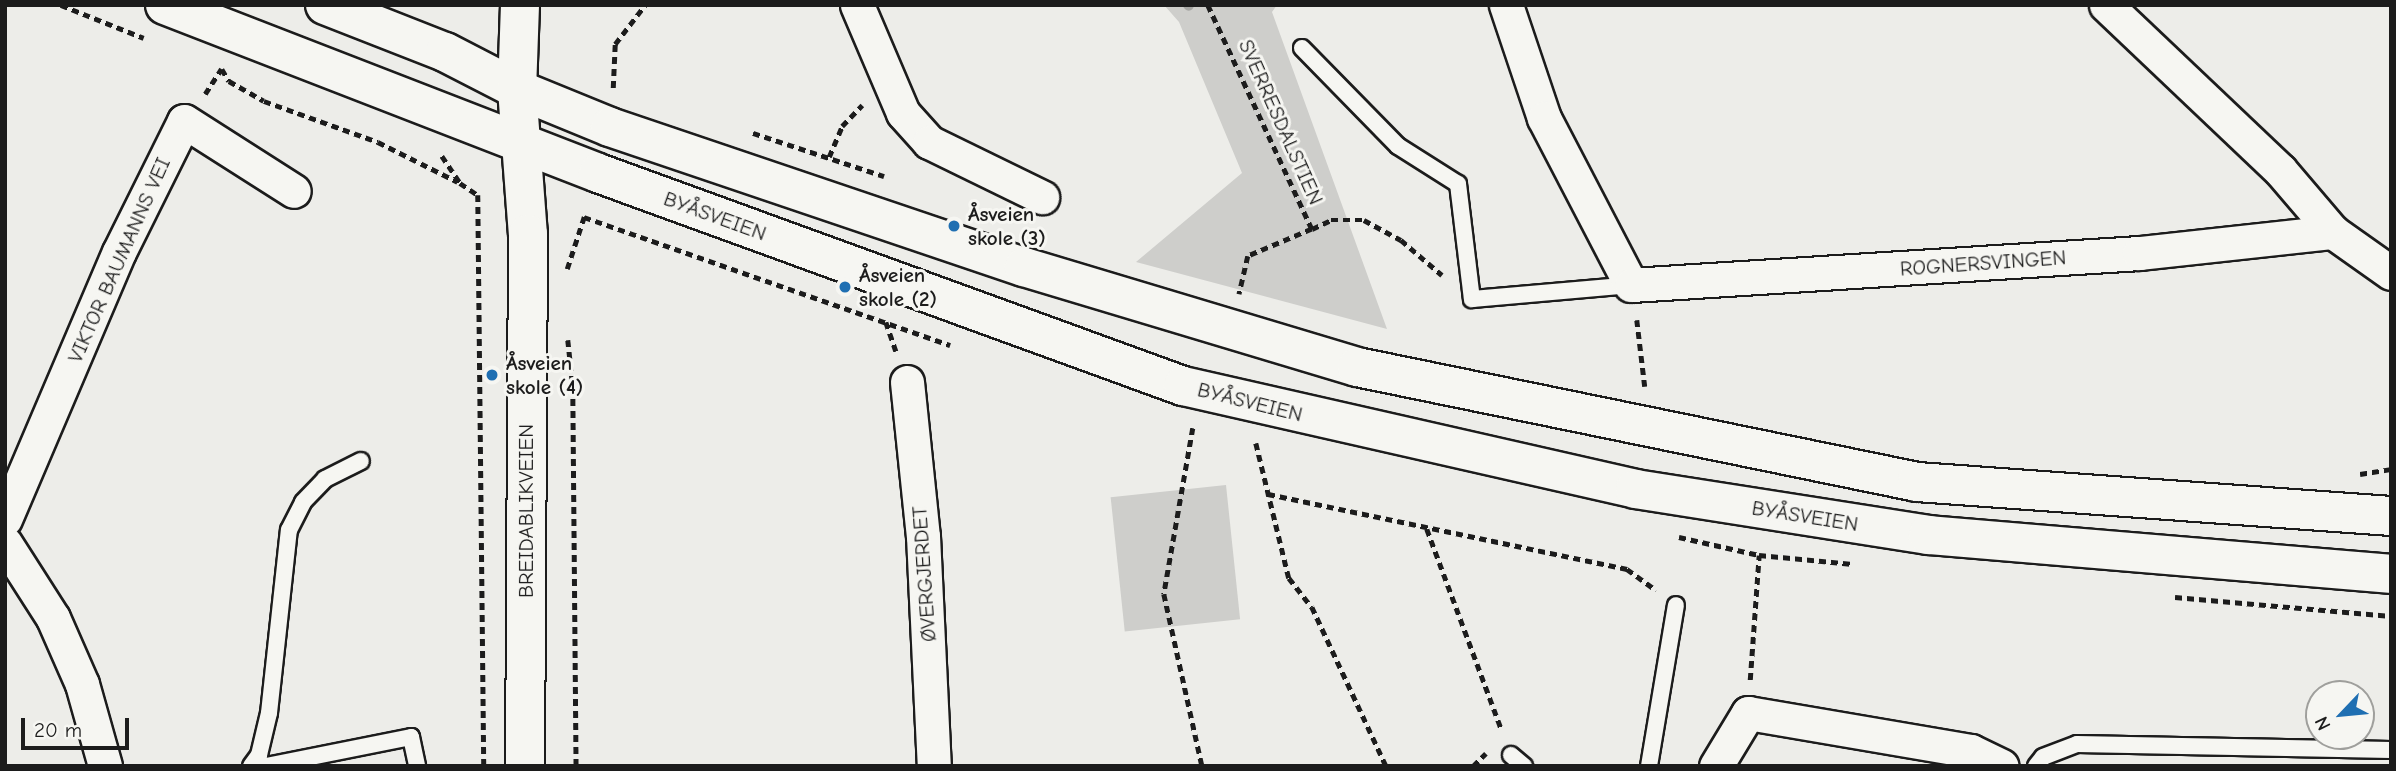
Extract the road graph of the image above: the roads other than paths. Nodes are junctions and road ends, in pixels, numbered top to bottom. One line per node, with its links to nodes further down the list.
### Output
1 (165, 5): 9 (main road, BYÅSVEIEN)
2 (325, 5): 8 (main road)
3 (520, 5): 8 (main road, BREIDABLIKVEIEN)
4 (857, 5): 11 (street)
5 (1506, 5): 14 (street)
6 (2106, 5): 12 (street)
7 (1302, 48): 14 (lane, ROGNERSVINGEN)
8 (517, 89): 9 (main road, BREIDABLIKVEIEN); 17 (main road)
9 (519, 142): 20 (main road, BYÅSVEIEN); 27 (main road, BREIDABLIKVEIEN)
10 (294, 191): 18 (street, VIKTOR BAUMANNS VEI)
11 (1042, 197)
12 (2333, 232): 13 (street); 14 (street, ROGNERSVINGEN)
13 (2391, 273)
14 (1631, 285)
15 (906, 382): 28 (street, ØVERGJERDET)
16 (360, 461): 24 (lane)
17 (2391, 516)
18 (5, 519)
19 (5, 543): 23 (street)
20 (2391, 574)
21 (1676, 605): 29 (lane)
22 (2391, 750): 32 (lane)
23 (104, 766)
24 (251, 766)
25 (266, 766): 26 (lane)
26 (417, 766)
27 (525, 766)
28 (934, 766)
29 (1649, 766)
30 (1716, 766): 31 (street)
31 (2002, 766)
32 (2036, 766)

